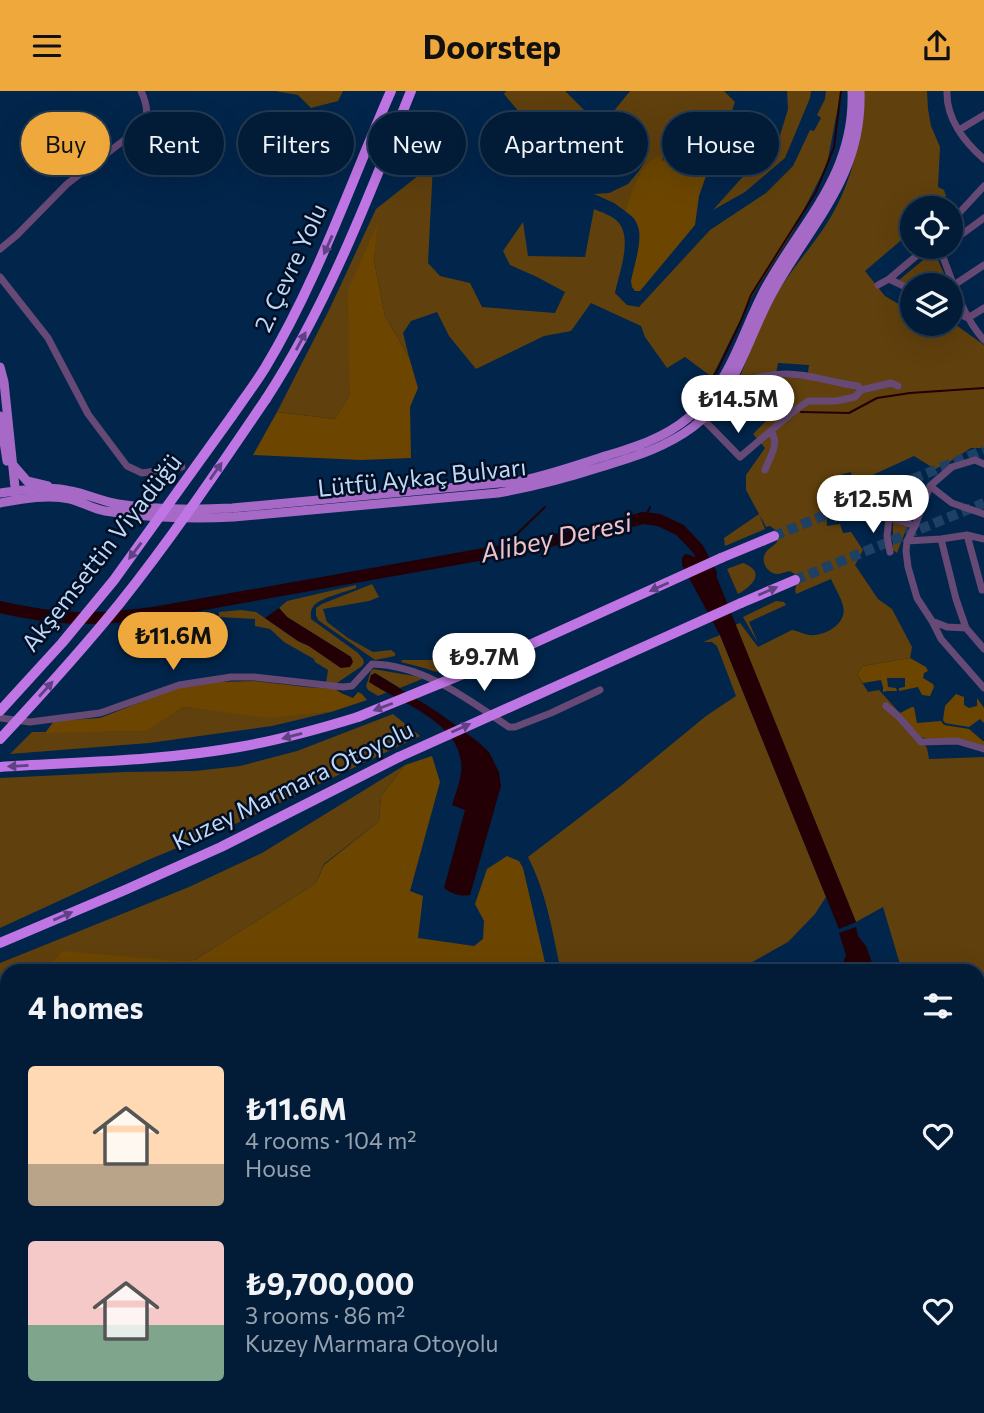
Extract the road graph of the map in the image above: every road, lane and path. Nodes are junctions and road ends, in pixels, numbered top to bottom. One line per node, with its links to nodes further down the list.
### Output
1 (141, 91): 14 (street)
2 (391, 91): 34 (highway, 2. Çevre Yolu, one-way to 34)
3 (411, 91): 31 (highway, 2. Çevre Yolu, one-way to 3)
4 (852, 91): 32 (main road, Lütfü Aykaç Bulvarı)
5 (860, 91): 28 (main road, Lütfü Aykaç Bulvarı)
6 (947, 91): 8 (street)
7 (984, 115): 8 (street)
8 (959, 131): 9 (street)
9 (984, 159)
10 (984, 186): 11 (street)
11 (963, 209)
12 (984, 218): 13 (street)
13 (963, 233)
14 (0, 249)
15 (913, 259): 18 (street)
16 (984, 265): 19 (street)
17 (0, 277): 41 (street)
18 (889, 279): 20 (street); 21 (street)
19 (963, 279)
20 (900, 284)
21 (878, 285)
22 (963, 306): 25 (street)
23 (984, 307): 25 (street)
24 (963, 315): 25 (street)
25 (968, 317): 26 (street)
26 (984, 340)
27 (0, 367): 39 (main road)
28 (731, 383): 30 (street); 35 (main road, Lütfü Aykaç Bulvarı)
29 (898, 386): 30 (street)
30 (861, 390): 36 (street)
31 (266, 399): 67 (highway, Akşemsettin Viyadüğü, one-way to 31, bridge)
32 (696, 411): 35 (main road); 44 (main road, Lütfü Aykaç Bulvarı)
33 (0, 416): 37 (main road)
34 (232, 416): 65 (highway, Akşemsettin Viyadüğü, one-way to 65, bridge)
35 (704, 419): 36 (street); 46 (main road, Lütfü Aykaç Bulvarı)
36 (771, 431): 42 (street)
37 (3, 442): 38 (main road); 46 (main road)
38 (0, 460)
39 (12, 464): 44 (main road); 46 (main road)
40 (984, 464): 43 (street)
41 (182, 467)
42 (765, 470)
43 (930, 486): 48 (street); 50 (street)
44 (57, 489): 46 (main road, Lütfü Aykaç Bulvarı)
45 (835, 493): 49 (street)
46 (10, 496): 47 (main road)
47 (0, 503)
48 (984, 514)
49 (889, 518): 50 (street); 56 (street)
50 (915, 526): 55 (street)
51 (967, 535): 53 (street); 54 (street); 58 (street)
52 (774, 536): 69 (highway, Kuzey Marmara Otoyolu, one-way to 69, bridge)
53 (941, 539): 55 (street); 60 (street)
54 (984, 539)
55 (907, 541): 59 (street)
56 (890, 552)
57 (795, 579): 70 (highway, Kuzey Marmara Otoyolu, one-way to 57, bridge)
58 (983, 591)
59 (932, 621): 60 (street); 62 (street)
60 (966, 628): 61 (street)
61 (984, 649)
62 (984, 688)
63 (600, 690): 66 (street)
64 (886, 706): 68 (street)
65 (0, 711)
66 (0, 719)
67 (0, 739)
68 (984, 749)
69 (0, 767)
70 (0, 943)

